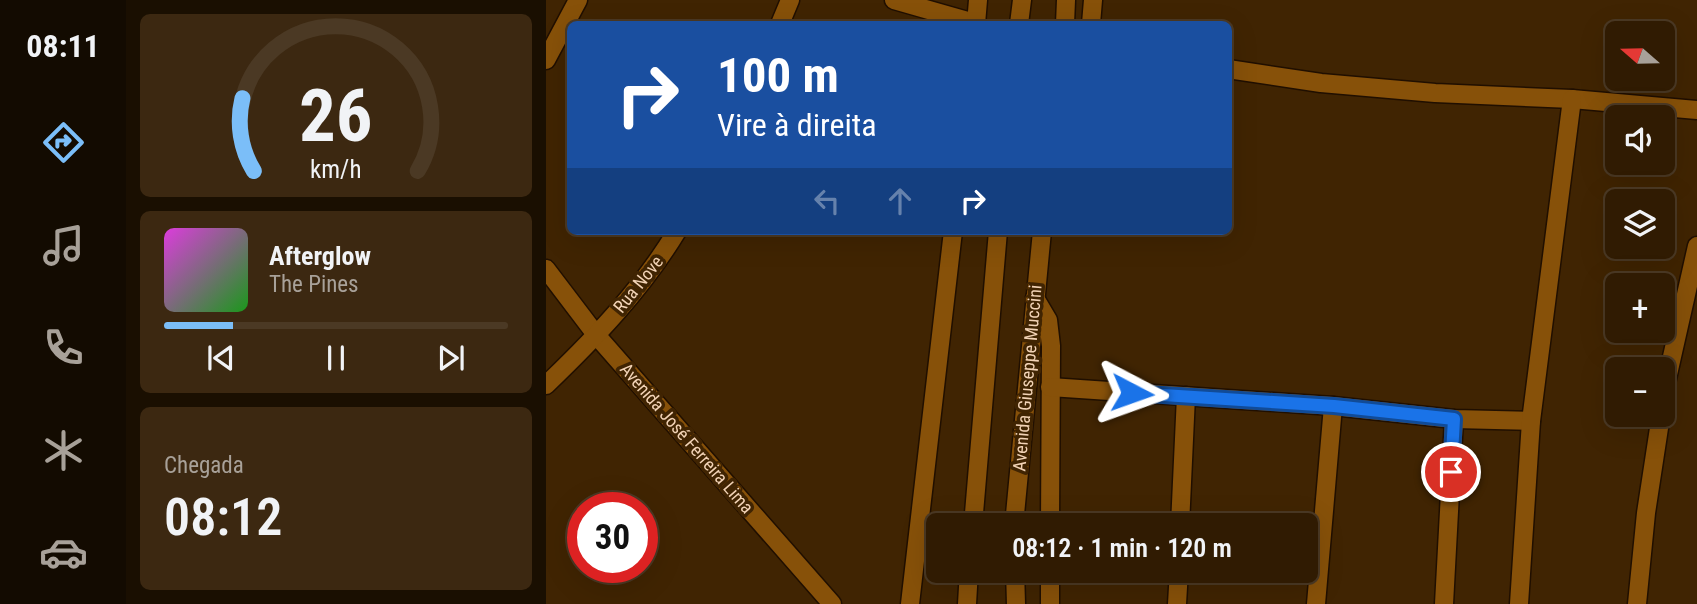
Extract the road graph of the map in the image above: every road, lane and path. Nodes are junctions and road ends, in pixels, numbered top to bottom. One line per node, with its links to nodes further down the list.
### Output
1 (578, 0): 14 (street)
2 (790, 0): 8 (street)
3 (894, 0): 9 (street)
4 (978, 0): 10 (street)
5 (1022, 0): 11 (street)
6 (1066, 0): 12 (street)
7 (1093, 0): 13 (street)
8 (781, 21)
9 (967, 21)
10 (977, 21)
11 (1019, 21)
12 (1065, 21)
13 (1091, 21)
14 (546, 60)
15 (1232, 70): 16 (street)
16 (1572, 99): 17 (street); 32 (street)
17 (1697, 110)
18 (675, 235): 25 (street, Rua Nove)
19 (953, 235): 43 (street)
20 (998, 235): 34 (street)
21 (1042, 235): 24 (street, Avenida Giuseppe Muccini)
22 (1697, 246): 26 (street)
23 (546, 269): 25 (street, Avenida José Ferreira Lima)
24 (1035, 298): 28 (street); 35 (street, Avenida Giuseppe Muccini)
25 (597, 336): 27 (street, Rua Nove); 42 (street, Avenida José Ferreira Lima)
26 (1672, 357)
27 (546, 384)
28 (1050, 387): 29 (street); 36 (street)
29 (1186, 396): 30 (street); 37 (street)
30 (1334, 406): 31 (street); 48 (street)
31 (1454, 419): 32 (street); 49 (street)
32 (1531, 421): 50 (street)
33 (1659, 427): 51 (street)
34 (974, 513)
35 (1015, 513)
36 (1050, 513)
37 (1181, 513)
38 (968, 583): 44 (street)
39 (1015, 583): 45 (street)
40 (1050, 583): 46 (street)
41 (1178, 583): 47 (street)
42 (832, 604)
43 (909, 604)
44 (967, 604)
45 (1016, 604)
46 (1050, 604)
47 (1177, 604)
48 (1316, 604)
49 (1444, 604)
50 (1519, 604)
51 (1637, 604)

